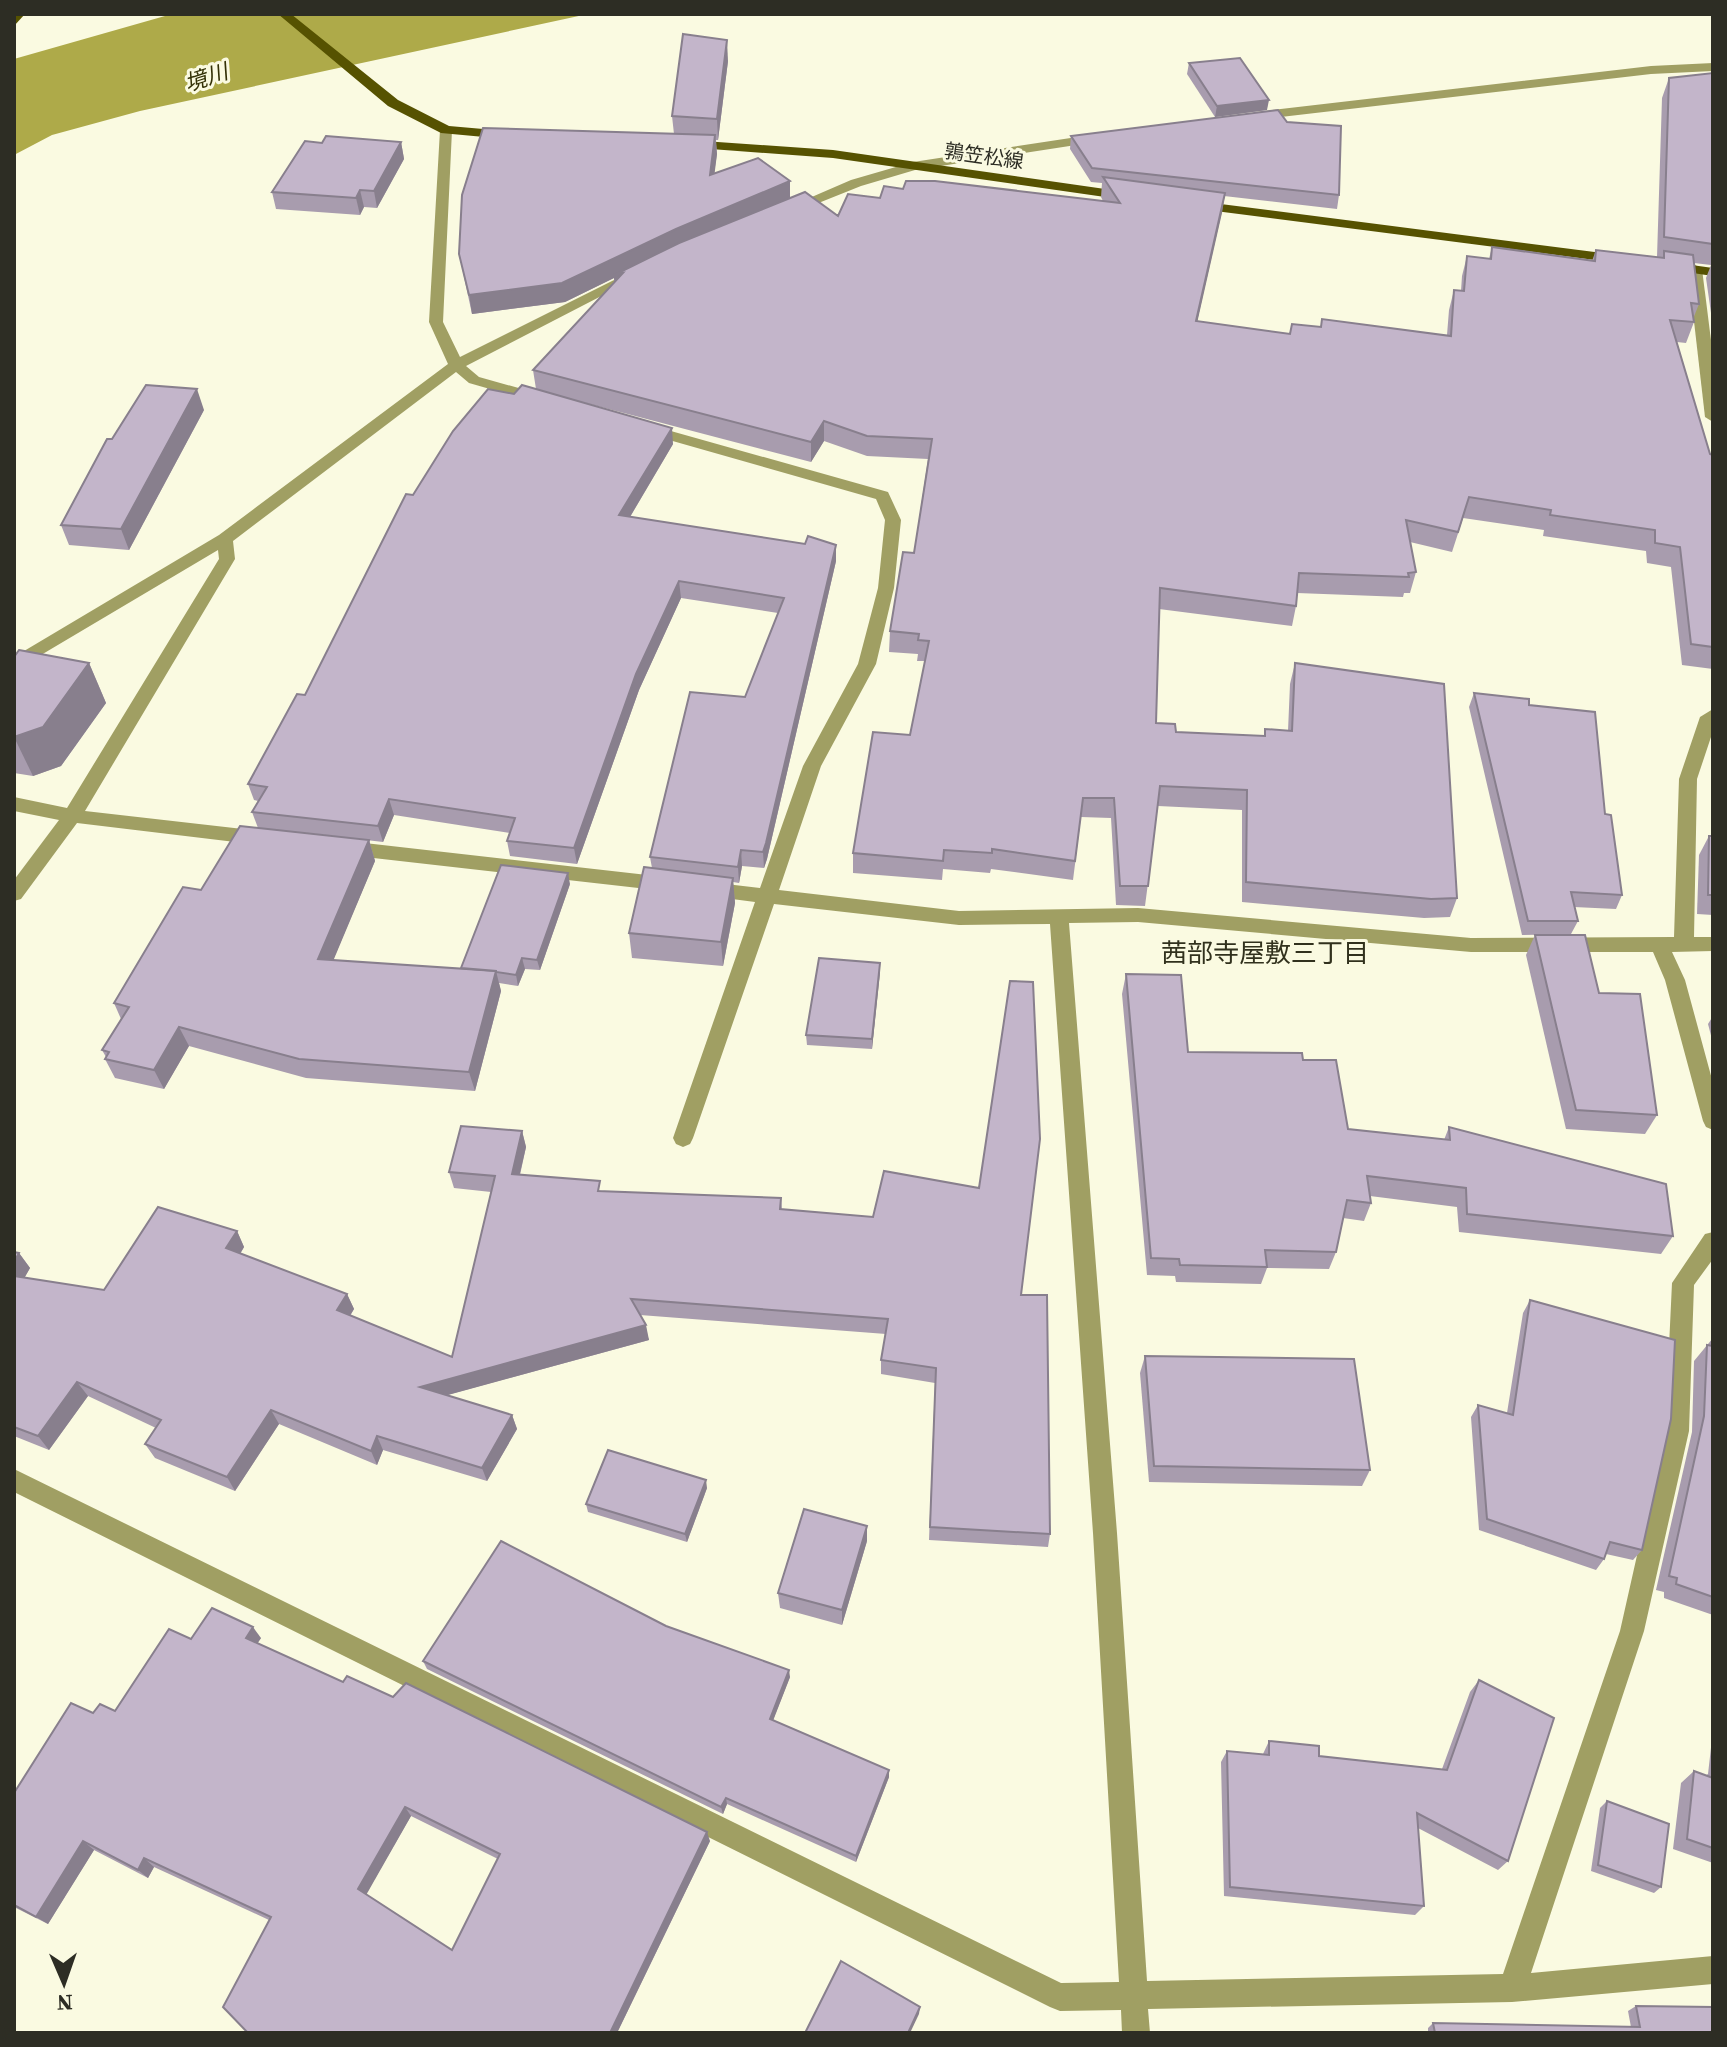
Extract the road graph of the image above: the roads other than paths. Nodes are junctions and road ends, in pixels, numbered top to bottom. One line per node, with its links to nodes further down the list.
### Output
1 (19, 14): 3 (main road)
2 (284, 14): 6 (main road)
3 (14, 22)
4 (1713, 67): 5 (street)
5 (1242, 118)
6 (446, 130): 8 (main road); 19 (street)
7 (1119, 135): 10 (street)
8 (527, 136)
9 (677, 143): 10 (main road, 鶉笠松線)
10 (913, 166): 11 (main road, 鶉笠松線); 13 (street)
11 (1137, 197)
12 (1183, 203): 14 (main road)
13 (772, 217)
14 (1633, 261)
15 (1649, 263): 16 (main road)
16 (1695, 269): 18 (main road); 21 (street)
17 (646, 270): 19 (street)
18 (1713, 272)
19 (456, 365): 20 (street); 23 (street)
20 (560, 404)
21 (1713, 417)
22 (622, 422): 31 (street)
23 (225, 539): 24 (street); 27 (street)
24 (14, 665)
25 (1713, 715): 33 (street)
26 (14, 804): 27 (street)
27 (72, 816): 28 (street); 30 (street)
28 (278, 840)
29 (325, 845): 31 (street)
30 (14, 894)
31 (769, 896): 32 (street); 37 (street)
32 (1059, 916): 34 (street); 42 (street)
33 (1684, 942): 34 (street); 35 (street)
34 (1659, 943): 36 (street)
35 (1713, 944)
36 (1713, 1121)
37 (683, 1138)
38 (1713, 1241): 41 (street)
39 (14, 1480): 42 (street)
40 (1713, 1970): 41 (street)
41 (1512, 1988): 42 (street)
42 (1134, 1998): 43 (street)
43 (1136, 2033)

